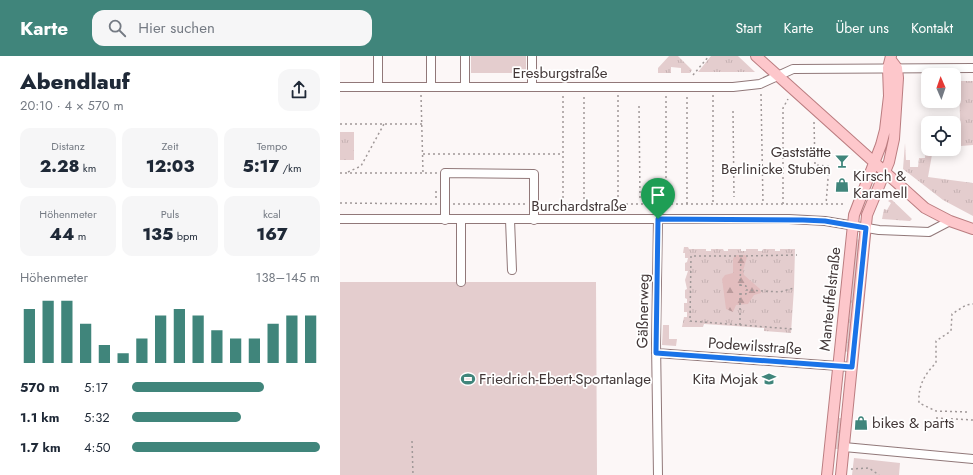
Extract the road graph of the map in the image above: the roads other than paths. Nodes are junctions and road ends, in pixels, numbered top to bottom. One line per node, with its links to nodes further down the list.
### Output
1 (378, 56): 9 (street)
2 (431, 56): 10 (street)
3 (465, 56): 11 (street)
4 (532, 56): 12 (street)
5 (756, 56): 8 (main road)
6 (892, 63): 7 (street, Eresburgstraße); 8 (street, Eresburgstraße); 14 (main road, Manteuffelstraße); 15 (main road, Manteuffelstraße)
7 (973, 68)
8 (778, 76): 12 (street, Eresburgstraße); 14 (main road)
9 (378, 87): 10 (street, Eresburgstraße); 13 (street, Eresburgstraße)
10 (431, 87): 11 (street, Eresburgstraße)
11 (465, 87): 12 (street, Eresburgstraße)
12 (532, 87)
13 (340, 88)
14 (874, 162): 15 (main road); 23 (main road, Manteuffelstraße)
15 (886, 173): 22 (main road); 24 (main road, Manteuffelstraße)
16 (340, 219): 18 (street, Burchardstraße)
17 (658, 219): 21 (street, Burchardstraße); 23 (street, Burchardstraße); 28 (street, Gäßnerweg)
18 (445, 220): 19 (street, Burchardstraße); 21 (street)
19 (461, 220): 20 (street, Burchardstraße); 27 (street)
20 (510, 220): 21 (street, Burchardstraße); 26 (street)
21 (534, 220)
22 (950, 222): 24 (street, Burchardstraße); 25 (main road)
23 (852, 226): 24 (street, Burchardstraße); 29 (main road, Manteuffelstraße)
24 (866, 228): 30 (main road, Manteuffelstraße)
25 (973, 229)
26 (512, 270)
27 (461, 282)
28 (656, 353): 29 (street, Podewilsstraße); 33 (street, Gäßnerweg)
29 (838, 366): 30 (street, Podewilsstraße); 34 (main road, Manteuffelstraße)
30 (852, 367): 31 (main road, Manteuffelstraße)
31 (844, 447): 32 (street); 35 (main road, Manteuffelstraße)
32 (973, 459)
33 (658, 475)
34 (827, 475)
35 (841, 475)

